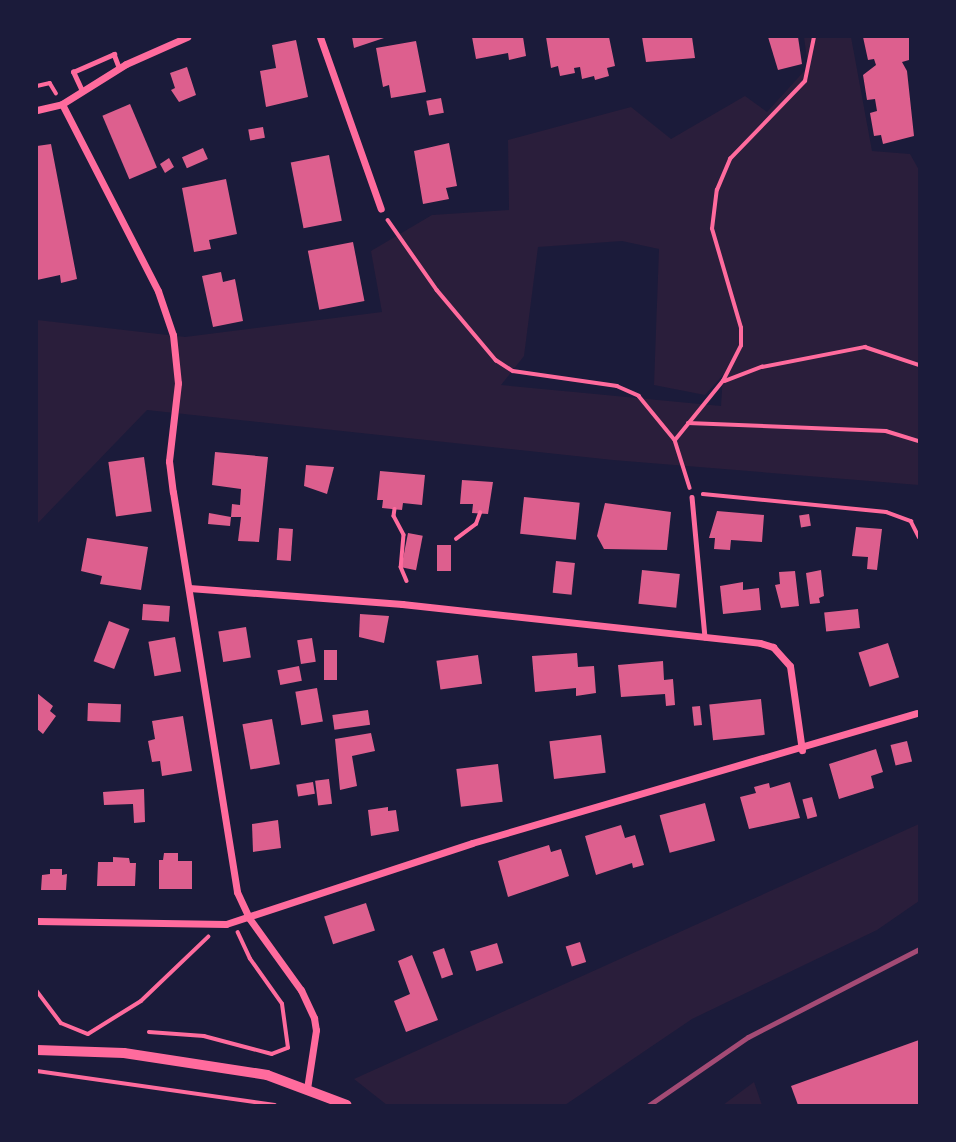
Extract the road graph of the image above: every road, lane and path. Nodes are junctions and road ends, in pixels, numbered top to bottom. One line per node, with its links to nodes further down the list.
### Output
1 (187, 37): 4 (street)
2 (320, 37): 9 (street)
3 (814, 37): 11 (path)
4 (119, 67): 6 (street); 6 (lane)
5 (37, 86): 7 (path)
6 (82, 91): 7 (street)
7 (62, 104): 8 (street); 21 (street)
8 (37, 110)
9 (381, 209): 13 (path)
10 (919, 365): 11 (path)
11 (723, 381): 12 (path)
12 (688, 423): 13 (path); 14 (path)
13 (675, 440): 15 (path)
14 (919, 441)
15 (692, 497): 18 (path); 22 (lane)
16 (395, 509): 20 (path)
17 (480, 513): 19 (path)
18 (919, 537)
19 (456, 539)
20 (407, 581)
21 (189, 588): 22 (street); 25 (street)
22 (705, 637): 24 (street)
23 (916, 713): 24 (street)
24 (802, 750): 25 (street)
25 (249, 918): 27 (street); 33 (street)
26 (37, 921): 28 (street)
27 (237, 921): 28 (street); 30 (path)
28 (223, 924): 29 (path)
29 (37, 991)
30 (149, 1032)
31 (37, 1050): 33 (street)
32 (38, 1071): 34 (path)
33 (307, 1089): 35 (street)
34 (275, 1105)
35 (347, 1105)

